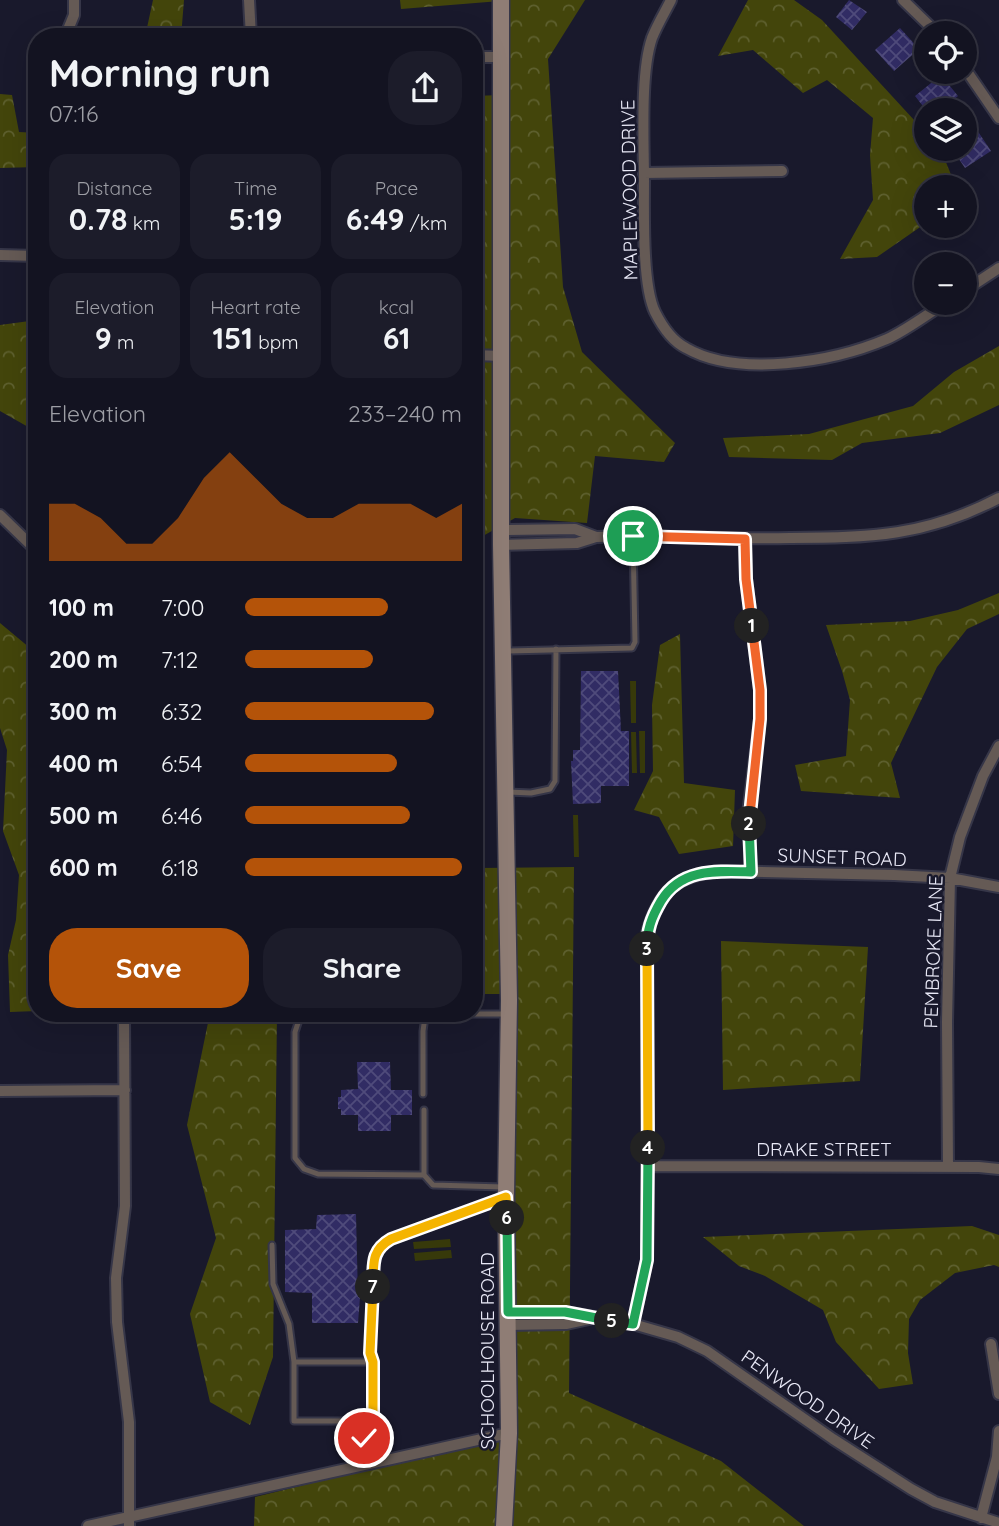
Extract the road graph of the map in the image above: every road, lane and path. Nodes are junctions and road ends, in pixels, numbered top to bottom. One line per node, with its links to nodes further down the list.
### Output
1 (74, 0): 7 (street)
2 (249, 0): 8 (street)
3 (500, 0): 10 (street, SCHOOLHOUSE ROAD)
4 (671, 0): 14 (street, MAPLEWOOD DRIVE)
5 (903, 0): 6 (street)
6 (925, 21)
7 (69, 28)
8 (251, 28)
9 (483, 57): 10 (street)
10 (501, 57): 21 (street, SCHOOLHOUSE ROAD)
11 (976, 84): 12 (street)
12 (999, 118)
13 (782, 171): 14 (street)
14 (644, 173): 19 (street, MAPLEWOOD DRIVE)
15 (0, 255): 16 (street)
16 (28, 256)
17 (999, 268): 18 (street)
18 (977, 282)
19 (926, 315)
20 (483, 355): 21 (street)
21 (502, 356): 25 (street, SCHOOLHOUSE ROAD)
22 (999, 498): 26 (street)
23 (0, 515): 27 (street)
24 (633, 536): 25 (street); 26 (street); 28 (lane)
25 (501, 538): 29 (street, SCHOOLHOUSE ROAD)
26 (745, 539): 32 (street)
27 (28, 542)
28 (556, 649): 29 (lane); 31 (lane)
29 (503, 651): 31 (street, SCHOOLHOUSE ROAD)
30 (999, 746): 33 (street, PEMBROKE LANE)
31 (504, 791): 36 (street, SCHOOLHOUSE ROAD)
32 (751, 872): 33 (street, SUNSET ROAD); 44 (street, SUNSET ROAD)
33 (950, 878): 34 (street, SUNSET ROAD); 45 (street, PEMBROKE LANE)
34 (999, 887)
35 (483, 1014): 36 (lane)
36 (509, 1014): 48 (street, SCHOOLHOUSE ROAD)
37 (124, 1022): 40 (street)
38 (298, 1022): 47 (lane)
39 (424, 1022): 42 (lane)
40 (124, 1090): 41 (street); 62 (street)
41 (0, 1091)
42 (423, 1094)
43 (424, 1110): 47 (lane)
44 (648, 1166): 45 (street, DRAKE STREET); 51 (street, SUNSET ROAD)
45 (948, 1167): 46 (street, DRAKE STREET)
46 (999, 1169)
47 (424, 1175): 48 (lane)
48 (507, 1192): 50 (street, SCHOOLHOUSE ROAD); 54 (lane)
49 (272, 1245): 53 (lane)
50 (508, 1318): 51 (street, PENWOOD DRIVE); 58 (street, SCHOOLHOUSE ROAD)
51 (633, 1324): 61 (street, PENWOOD DRIVE)
52 (991, 1345): 55 (street)
53 (294, 1362): 54 (lane); 56 (lane)
54 (373, 1362): 56 (lane)
55 (999, 1394)
56 (373, 1423): 59 (lane); 60 (lane)
57 (999, 1431): 61 (street)
58 (509, 1433): 59 (street); 65 (street, SCHOOLHOUSE ROAD)
59 (385, 1462): 60 (street)
60 (366, 1466): 62 (street)
61 (981, 1518): 63 (street, PENWOOD DRIVE)
62 (129, 1522): 64 (street)
63 (999, 1523)
64 (88, 1526)
65 (504, 1526)

